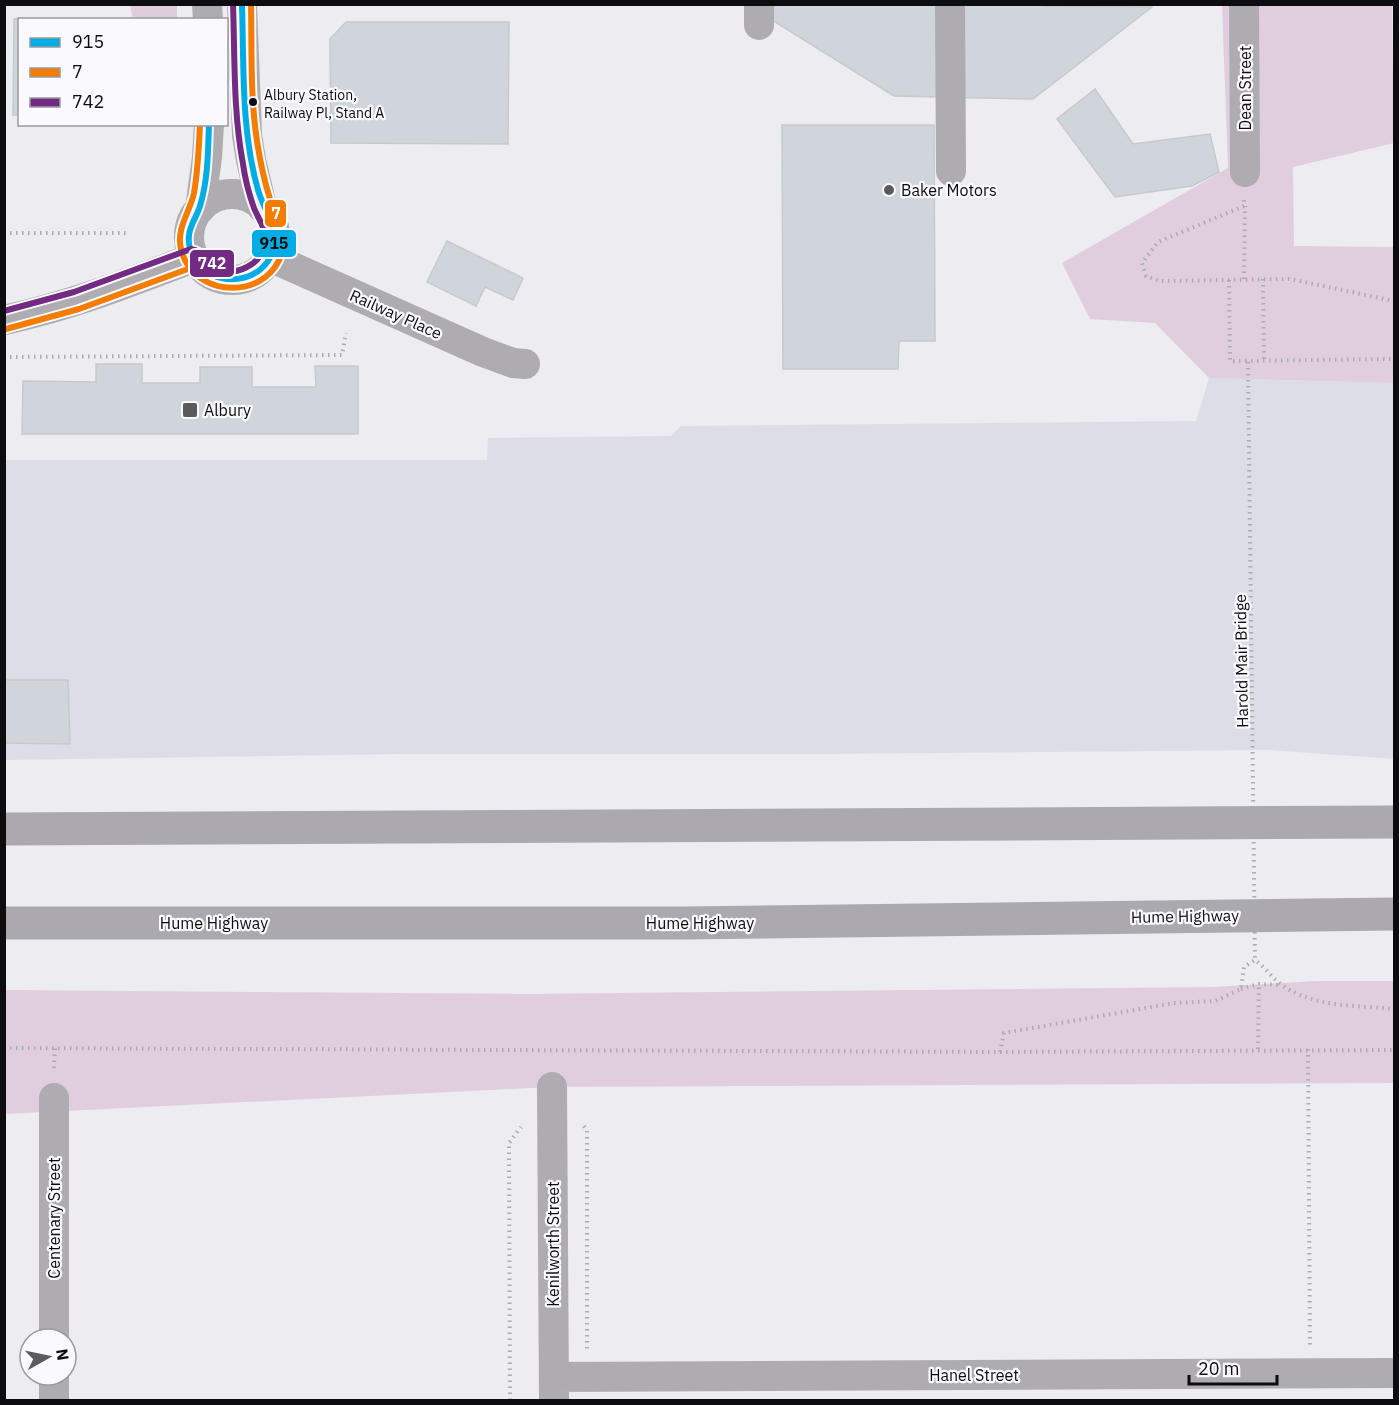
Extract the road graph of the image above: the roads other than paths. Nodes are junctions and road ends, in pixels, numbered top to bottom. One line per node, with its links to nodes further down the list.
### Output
1 (243, 4): 7 (street)
2 (950, 4): 5 (street)
3 (1244, 4): 6 (street, Dean Street)
4 (209, 126): 8 (street)
5 (951, 171)
6 (1245, 172)
7 (262, 207): 8 (street); 9 (street)
8 (200, 208): 10 (street)
9 (270, 257): 10 (street); 12 (street, Railway Place)
10 (194, 258): 11 (street)
11 (4, 320)
12 (525, 364)
13 (1395, 822): 14 (highway)
14 (4, 829)
15 (1395, 914): 16 (highway, Hume Highway)
16 (4, 923)
17 (552, 1087): 21 (street, Kenilworth Street)
18 (54, 1098): 19 (street, Centenary Street)
19 (54, 1327)
20 (1395, 1373): 21 (street, Hanel Street)
21 (554, 1389)

